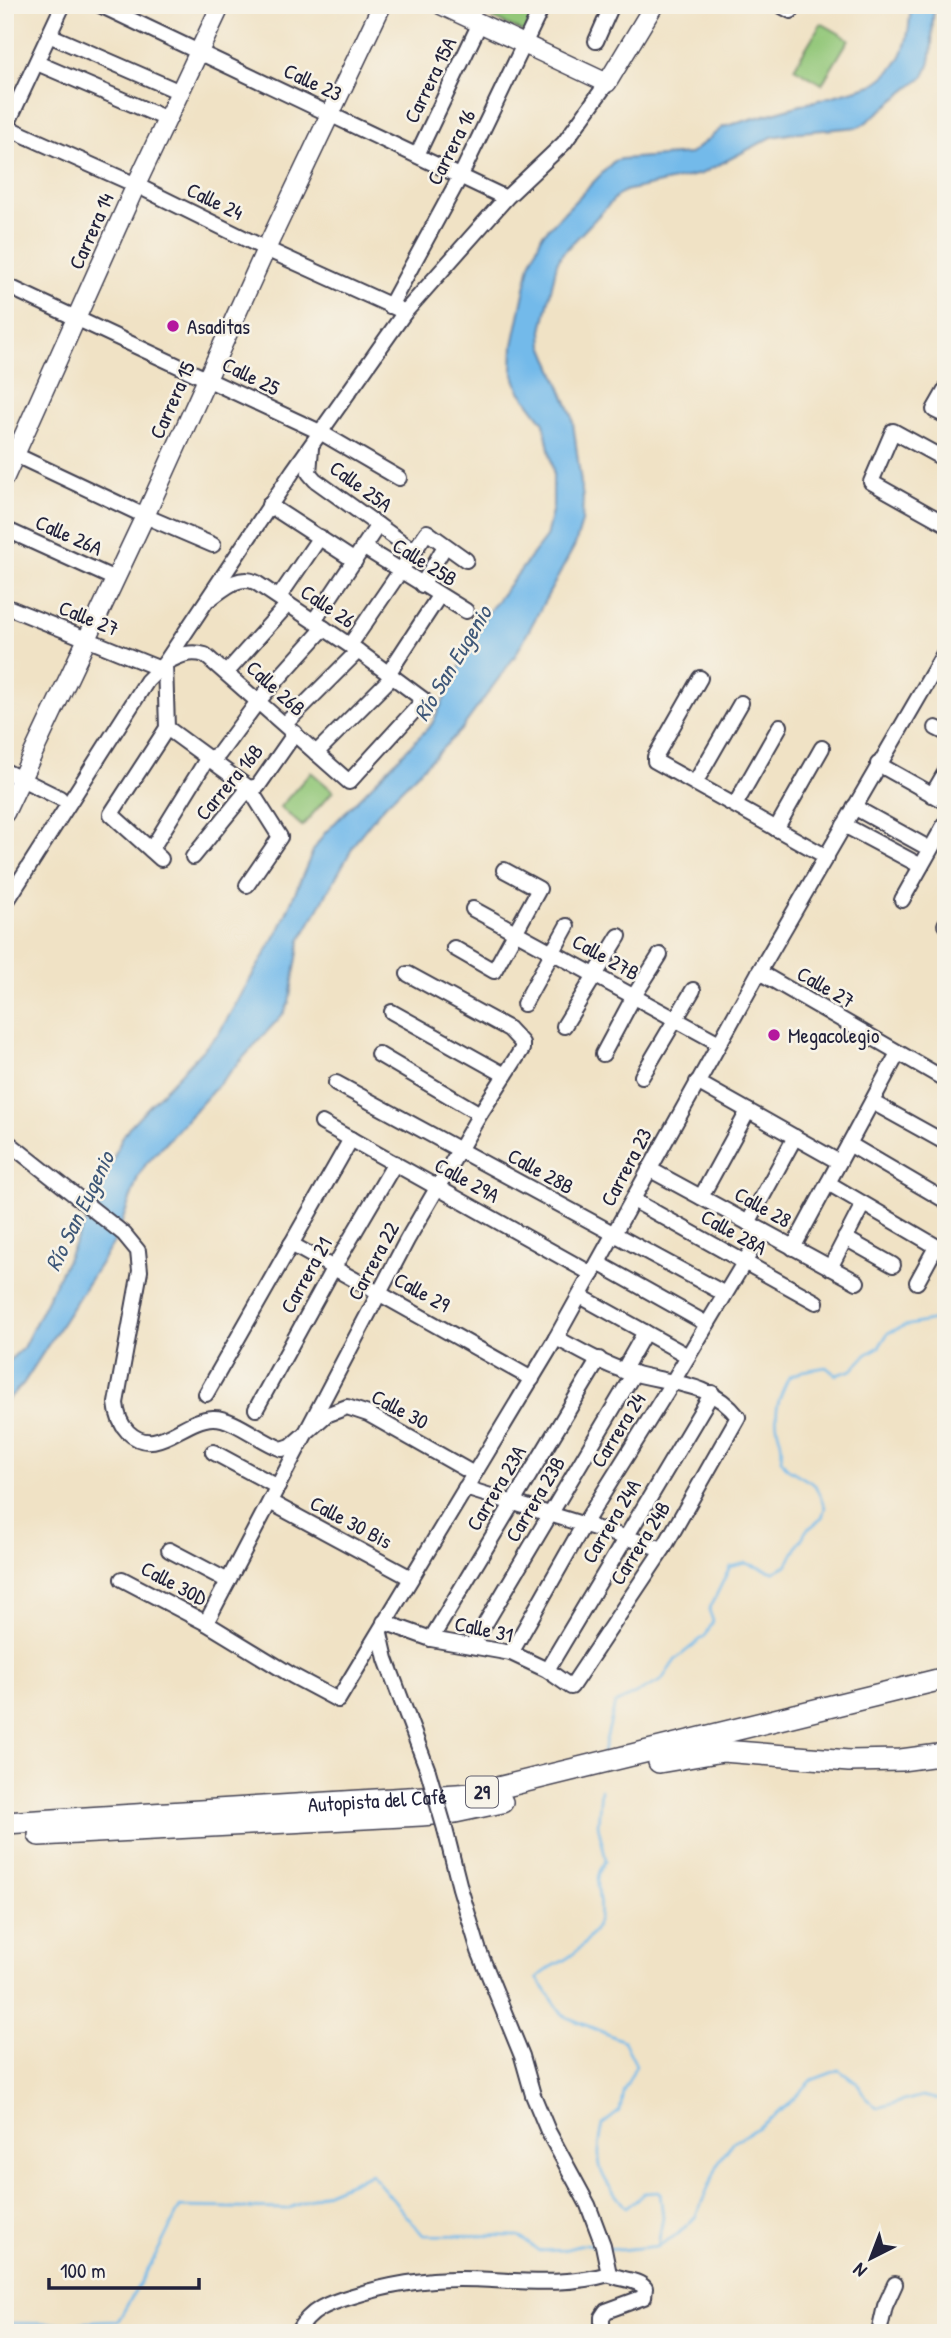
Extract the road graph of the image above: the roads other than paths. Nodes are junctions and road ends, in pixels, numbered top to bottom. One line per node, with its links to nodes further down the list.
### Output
1 (63, 5): 10 (street)
2 (100, 5): 13 (street, Calle 23)
3 (221, 5): 13 (main road, Carrera 14)
4 (382, 5): 17 (main road, Carrera 15)
5 (441, 5): 9 (main road)
6 (543, 5): 12 (street, Carrera 16)
7 (612, 5): 11 (street)
8 (654, 5): 15 (main road)
9 (480, 23): 12 (main road); 20 (street, Carrera 15A)
10 (50, 35): 14 (street); 16 (street)
11 (596, 41)
12 (526, 45): 15 (main road); 21 (street, Carrera 16)
13 (199, 51): 16 (main road, Carrera 14); 17 (street, Calle 23)
14 (37, 63): 18 (street); 19 (street)
15 (612, 76): 23 (street)
16 (180, 92): 18 (main road, Carrera 14)
17 (331, 113): 20 (street, Calle 23); 24 (main road, Carrera 15)
18 (167, 119): 22 (main road, Carrera 14)
19 (6, 128): 22 (street, Calle 24)
20 (417, 155): 21 (street, Calle 23)
21 (461, 175): 23 (street, Calle 23); 26 (street, Carrera 16)
22 (136, 185): 24 (street, Calle 24); 28 (main road, Carrera 14)
23 (506, 198): 27 (street)
24 (266, 249): 26 (street, Calle 24); 29 (main road, Carrera 15)
25 (5, 285): 28 (street, Calle 25)
26 (390, 306): 27 (street, Calle 24)
27 (405, 312): 32 (street)
28 (78, 318): 29 (street, Calle 25); 33 (main road, Carrera 14)
29 (206, 378): 32 (street, Calle 25); 38 (main road, Carrera 15)
30 (946, 389): 31 (street)
31 (940, 413)
32 (316, 437): 36 (street, Calle 25); 37 (street); 40 (street, Calle 25A)
33 (11, 452): 35 (main road, Carrera 14); 38 (street)
34 (946, 460): 39 (street)
35 (5, 477)
36 (399, 478)
37 (270, 505): 42 (street); 54 (street)
38 (145, 516): 43 (street); 50 (main road, Carrera 15)
39 (944, 517)
40 (378, 525): 45 (street); 46 (street, Calle 25A)
41 (5, 529): 50 (street, Calle 26A)
42 (320, 537): 48 (street); 53 (street)
43 (213, 545)
44 (445, 546): 46 (street, Carrera 16B); 47 (street); 51 (street)
45 (363, 547): 48 (street); 49 (street, Calle 25B)
46 (414, 551): 49 (street, Carrera 16B)
47 (466, 560)
48 (355, 561): 57 (street)
49 (400, 571): 51 (street, Calle 25B); 59 (street, Carrera 16B)
50 (115, 579): 58 (main road, Carrera 15)
51 (422, 585): 52 (street, Calle 25B)
52 (439, 596): 56 (street, Calle 25B); 64 (street)
53 (283, 601): 54 (street, Calle 26); 57 (street, Calle 26); 63 (street)
54 (205, 603): 61 (street)
55 (5, 606): 58 (street, Calle 27)
56 (466, 611)
57 (319, 625): 59 (street, Calle 26); 66 (street)
58 (86, 639): 61 (street, Calle 27); 76 (main road, Carrera 15)
59 (354, 648): 64 (street, Calle 26); 70 (street, Carrera 16B)
60 (946, 650): 62 (street, Carrera 23)
61 (161, 665): 63 (street, Calle 26B); 69 (street); 96 (street)
62 (941, 671): 74 (street, Carrera 23)
63 (227, 672): 66 (street, Calle 26B)
64 (390, 675): 72 (street); 77 (street, Calle 26)
65 (700, 678): 78 (street)
66 (258, 700): 70 (street, Calle 26B); 73 (street)
67 (741, 703): 78 (street)
68 (780, 726): 83 (street)
69 (167, 728): 73 (street); 73 (street)
70 (290, 729): 72 (street, Calle 26B); 79 (street, Carrera 16B)
71 (822, 748): 88 (street)
72 (316, 753): 77 (street, Calle 26B)
73 (207, 759): 79 (street)
74 (878, 764): 80 (street); 84 (street, Carrera 23)
75 (946, 771): 80 (street)
76 (13, 775): 81 (street); 85 (main road, Carrera 15)
77 (349, 782)
78 (695, 783): 83 (street)
79 (249, 788): 91 (street, Carrera 16B); 94 (street)
80 (932, 795): 82 (street)
81 (60, 798)
82 (946, 802)
83 (735, 805): 88 (street)
84 (854, 807): 87 (street, Carrera 23); 89 (street)
85 (5, 813)
86 (946, 822): 89 (street)
87 (844, 825): 90 (street, Carrera 23); 92 (street)
88 (776, 829): 90 (street)
89 (930, 849): 92 (street)
90 (827, 856): 104 (street, Carrera 23)
91 (193, 857)
92 (921, 866): 95 (street)
93 (504, 870): 99 (street)
94 (247, 885)
95 (902, 900)
96 (5, 904)
97 (473, 909): 99 (street, Calle 27B)
98 (567, 926): 102 (street)
99 (516, 932): 101 (street); 102 (street, Calle 27B)
100 (619, 936): 106 (street)
101 (454, 948)
102 (553, 952): 106 (street, Calle 27B); 109 (street)
103 (660, 955): 108 (street)
104 (759, 972): 113 (street, Carrera 23); 114 (street, Calle 27)
105 (408, 974): 117 (street, Carrera 22)
106 (595, 975): 108 (street, Calle 27B); 112 (street)
107 (693, 990): 111 (street)
108 (634, 996): 111 (street, Calle 27B); 116 (street)
109 (524, 1004)
110 (392, 1012): 117 (street)
111 (676, 1019): 113 (street, Calle 27B); 118 (street)
112 (564, 1026)
113 (719, 1043): 120 (street, Carrera 23)
114 (898, 1053): 119 (street, Calle 27); 122 (street)
115 (378, 1054): 124 (street)
116 (604, 1054)
117 (505, 1075): 124 (street, Carrera 22)
118 (642, 1076)
119 (946, 1080)
120 (697, 1082): 123 (street); 134 (street, Carrera 23)
121 (336, 1083): 131 (street, Calle 28B)
122 (872, 1102): 129 (street); 130 (street)
123 (748, 1111): 126 (street); 137 (street)
124 (480, 1114): 131 (street, Carrera 22)
125 (322, 1122): 127 (street, Calle 29A)
126 (795, 1137): 132 (street); 141 (street)
127 (351, 1139): 133 (street, Calle 29A); 145 (street)
128 (5, 1140): 170 (street)
129 (946, 1143)
130 (849, 1144): 132 (street); 139 (street)
131 (458, 1150): 136 (street, Carrera 22); 143 (street, Calle 28B)
132 (839, 1162): 135 (street)
133 (395, 1163): 136 (street, Calle 29A); 150 (street, Carrera 21)
134 (649, 1169): 137 (street, Calle 28); 138 (street, Carrera 23)
135 (828, 1183): 140 (street); 146 (street)
136 (437, 1186): 152 (street, Calle 29A); 155 (street, Carrera 22)
137 (701, 1197): 141 (street, Calle 28)
138 (633, 1200): 143 (street, Carrera 23); 148 (street, Calle 28A)
139 (946, 1200)
140 (863, 1204): 144 (street); 147 (street)
141 (748, 1223): 142 (street, Calle 28)
142 (763, 1231): 146 (street, Calle 28); 148 (street, Carrera 24)
143 (614, 1234): 152 (street, Carrera 23); 156 (street, Calle 28B)
144 (845, 1238): 149 (street); 151 (street)
145 (291, 1244): 150 (street, Calle 29); 168 (street)
146 (793, 1248): 151 (street, Calle 28)
147 (941, 1250): 154 (street)
148 (745, 1262): 156 (street, Carrera 24); 158 (street, Calle 28A)
149 (894, 1265)
150 (334, 1267): 155 (street, Calle 29); 169 (street, Carrera 21)
151 (830, 1268): 153 (street, Calle 28)
152 (595, 1269): 157 (street, Carrera 23); 159 (street)
153 (856, 1282)
154 (917, 1282)
155 (379, 1293): 165 (street, Calle 29); 170 (street, Carrera 22)
156 (725, 1294): 159 (street, Carrera 24)
157 (580, 1296): 160 (street); 161 (street, Carrera 23)
158 (816, 1302)
159 (707, 1324): 162 (street, Carrera 24)
160 (645, 1332): 162 (street); 164 (street, Carrera 23B)
161 (555, 1338): 163 (street); 165 (street, Carrera 23)
162 (688, 1356): 166 (street, Carrera 24)
163 (599, 1359): 164 (street); 176 (street, Carrera 23A)
164 (628, 1372): 166 (street); 177 (street, Carrera 23B)
165 (532, 1379): 172 (street, Carrera 23)
166 (672, 1383): 167 (street); 178 (street, Carrera 24)
167 (712, 1393): 179 (street, Carrera 24A); 180 (street, Carrera 24B)
168 (206, 1394)
169 (256, 1409)
170 (307, 1432): 172 (street, Calle 30); 173 (street, Carrera 22)
171 (213, 1452): 173 (street)
172 (474, 1474): 174 (street, Carrera 23)
173 (278, 1487): 175 (street, Carrera 22)
174 (465, 1488): 176 (street); 182 (street, Carrera 23)
175 (270, 1502): 182 (street, Calle 30 Bis); 184 (street, Carrera 22)
176 (512, 1502): 177 (street); 187 (street, Carrera 23A)
177 (551, 1514): 178 (street); 188 (street, Carrera 23B)
178 (584, 1524): 179 (street); 189 (street, Carrera 24)
179 (625, 1538): 180 (street); 190 (street, Carrera 24A)
180 (663, 1549): 192 (street, Carrera 24B)
181 (169, 1550): 184 (street)
182 (411, 1577): 186 (street, Carrera 23)
183 (122, 1579): 185 (street, Calle 30D)
184 (228, 1581): 185 (street, Carrera 22)
185 (206, 1623): 186 (street, Carrera 23)
186 (382, 1628): 187 (street, Calle 31); 200 (street, bridge)
187 (431, 1639): 188 (street, Calle 31)
188 (472, 1646): 189 (street, Calle 31)
189 (511, 1653): 190 (street, Calle 31)
190 (547, 1670): 192 (street, Calle 31)
191 (946, 1678): 194 (highway, Autopista del Café / 29)
192 (571, 1687)
193 (946, 1689): 194 (highway)
194 (777, 1720): 198 (highway, Autopista del Café / 29)
195 (946, 1744): 197 (highway)
196 (946, 1754): 197 (highway, Autopista del Café / 29)
197 (775, 1755): 199 (highway, Autopista del Café / 29)
198 (5, 1823)
199 (5, 1837)
200 (607, 2268): 202 (street); 203 (street)
201 (895, 2284): 204 (street)
202 (298, 2333)
203 (604, 2333)
204 (879, 2333)

